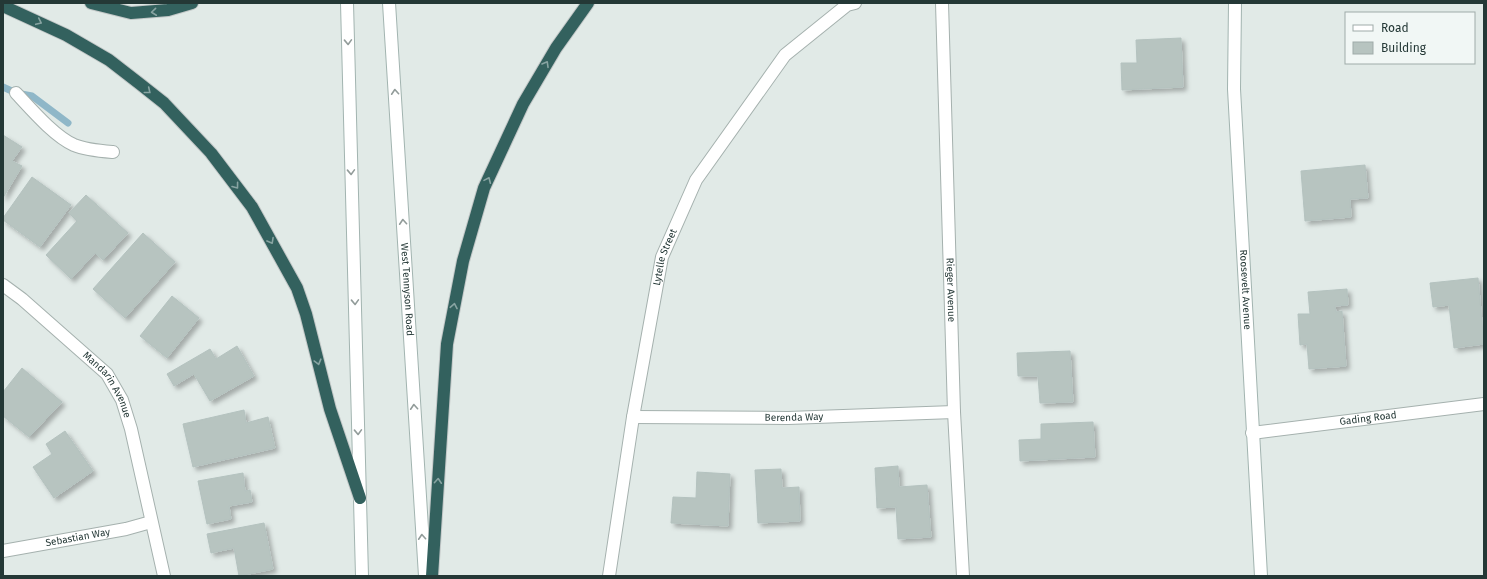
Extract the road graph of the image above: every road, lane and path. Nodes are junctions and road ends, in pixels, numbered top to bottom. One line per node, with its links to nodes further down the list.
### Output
1 (91, 3): 2 (highway, one-way to 1)
2 (192, 3)
3 (347, 3): 17 (street, one-way to 17)
4 (389, 3): 22 (street, West Tennyson Road, one-way to 4)
5 (588, 3): 23 (highway, one-way to 5)
6 (855, 3): 15 (street, Lytelle Street)
7 (942, 3): 14 (street, Rieger Avenue)
8 (1235, 3): 16 (street, Roosevelt Avenue)
9 (3, 6): 17 (highway, one-way to 17)
10 (16, 93): 11 (street)
11 (113, 152)
12 (3, 285): 18 (street, Mandarin Avenue)
13 (1484, 404): 16 (street, Gading Road)
14 (954, 412): 15 (street, Berenda Way); 25 (street, Rieger Avenue)
15 (634, 417): 24 (street, Lytelle Street)
16 (1252, 433): 26 (street, Roosevelt Avenue)
17 (360, 498): 21 (street)
18 (151, 522): 19 (street, Sebastian Way); 20 (street, Mandarin Avenue)
19 (3, 551)
20 (164, 576)
21 (362, 576)
22 (425, 576)
23 (432, 576)
24 (609, 576)
25 (963, 576)
26 (1261, 576)

